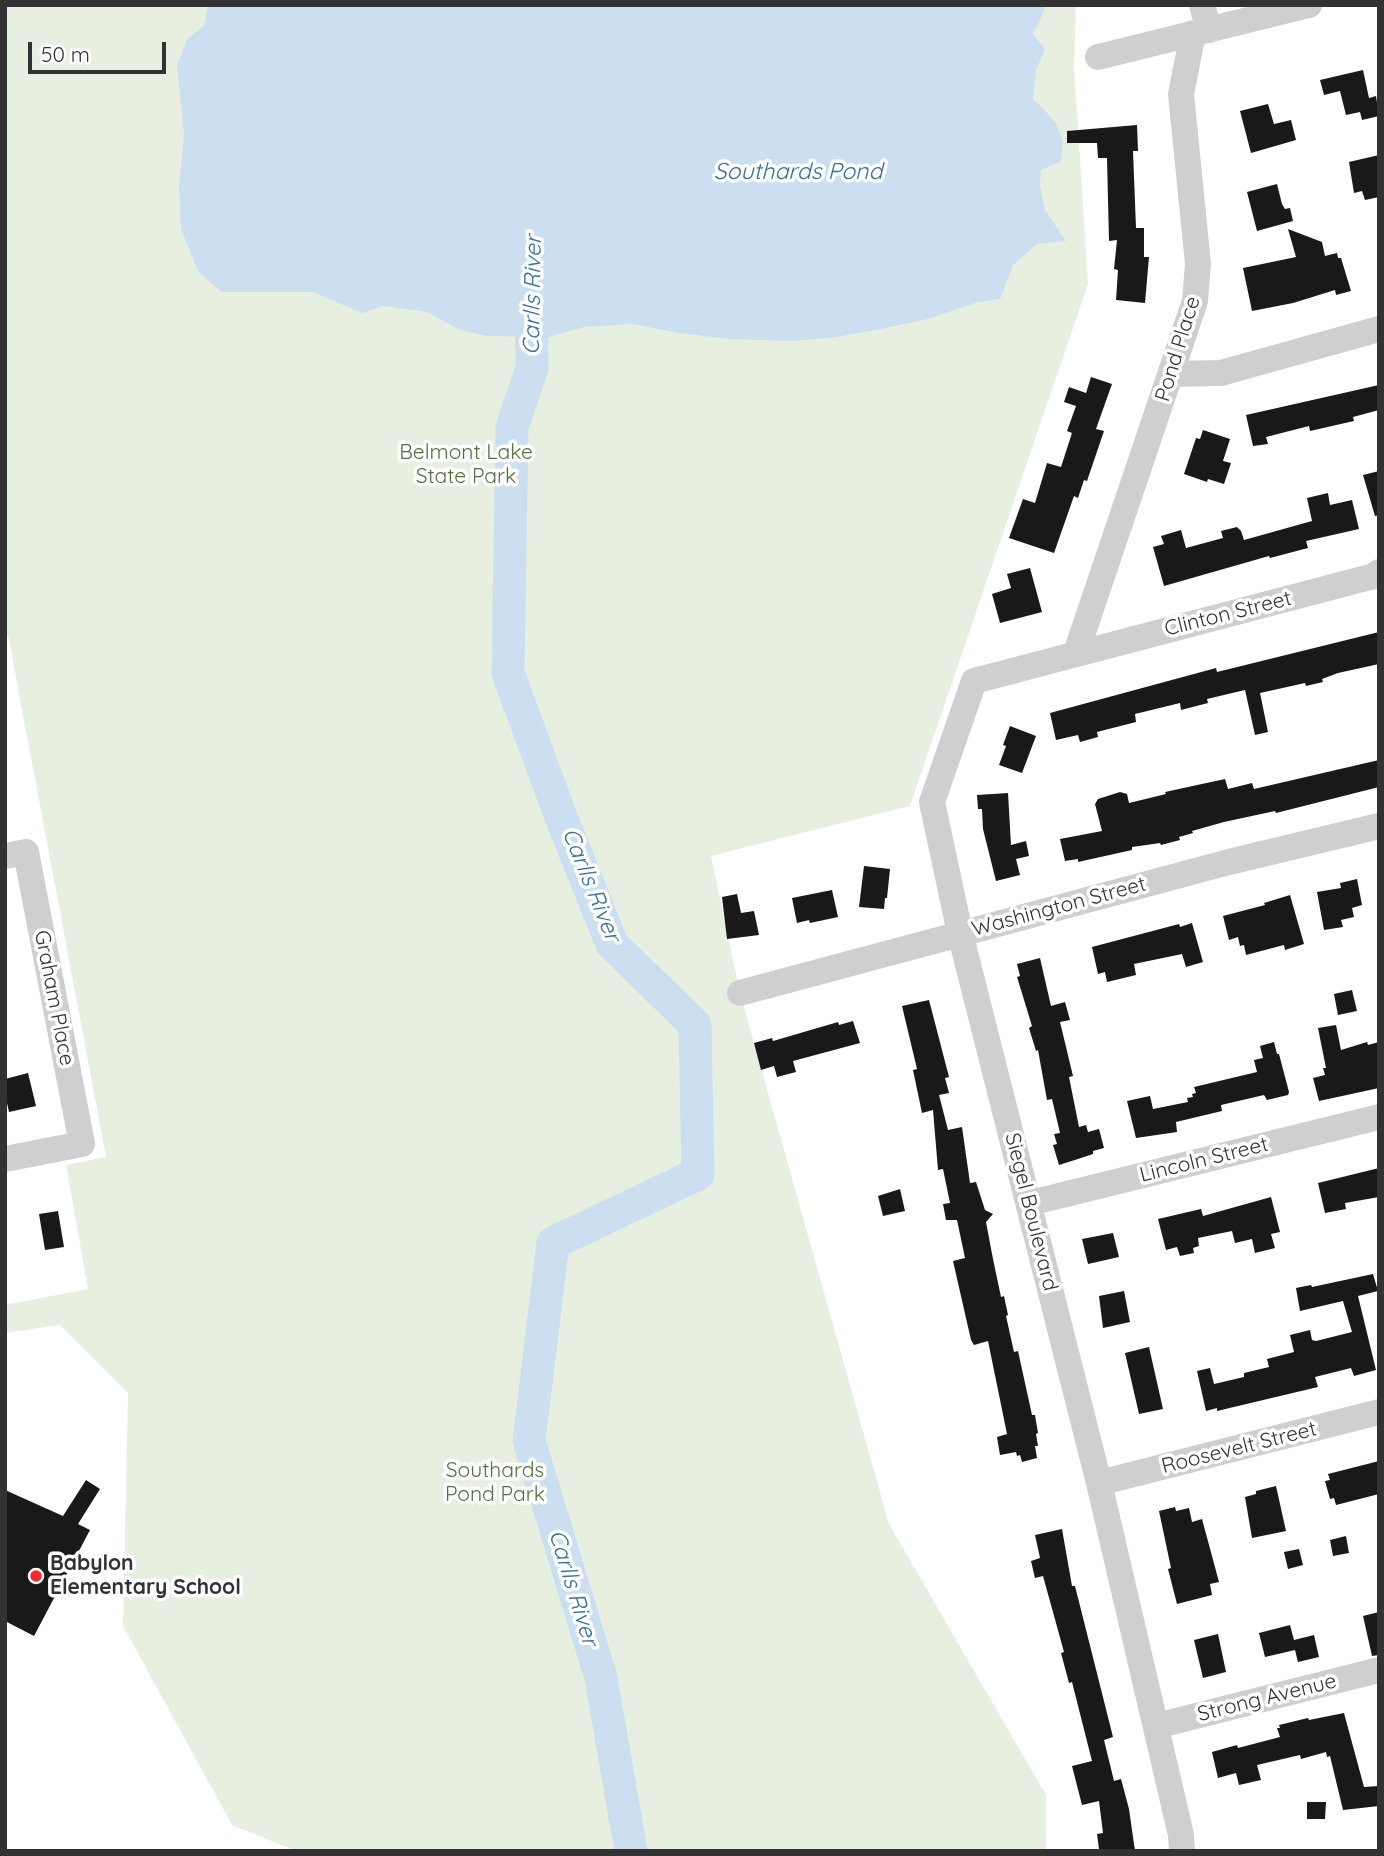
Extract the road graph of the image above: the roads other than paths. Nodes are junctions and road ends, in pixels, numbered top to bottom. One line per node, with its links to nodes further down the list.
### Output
1 (1309, 5): 2 (street)
2 (1201, 23): 3 (street); 5 (street, Pond Place)
3 (1098, 57)
4 (1379, 329): 5 (street)
5 (1171, 374): 7 (street, Pond Place)
6 (1379, 572): 7 (street, Clinton Street)
7 (1076, 653): 10 (street, Siegel Boulevard)
8 (1379, 826): 10 (street, Washington Street)
9 (16, 854): 13 (street, Graham Place)
10 (960, 933): 11 (street, Washington Street); 14 (street, Siegel Boulevard)
11 (740, 993)
12 (1379, 1116): 14 (street, Lincoln Street)
13 (5, 1159)
14 (1030, 1203): 16 (street, Siegel Boulevard)
15 (1379, 1412): 16 (street, Roosevelt Street)
16 (1099, 1483): 18 (street, Siegel Boulevard)
17 (1379, 1670): 18 (street, Strong Avenue)
18 (1156, 1726): 19 (street, Siegel Boulevard)
19 (1182, 1851)

